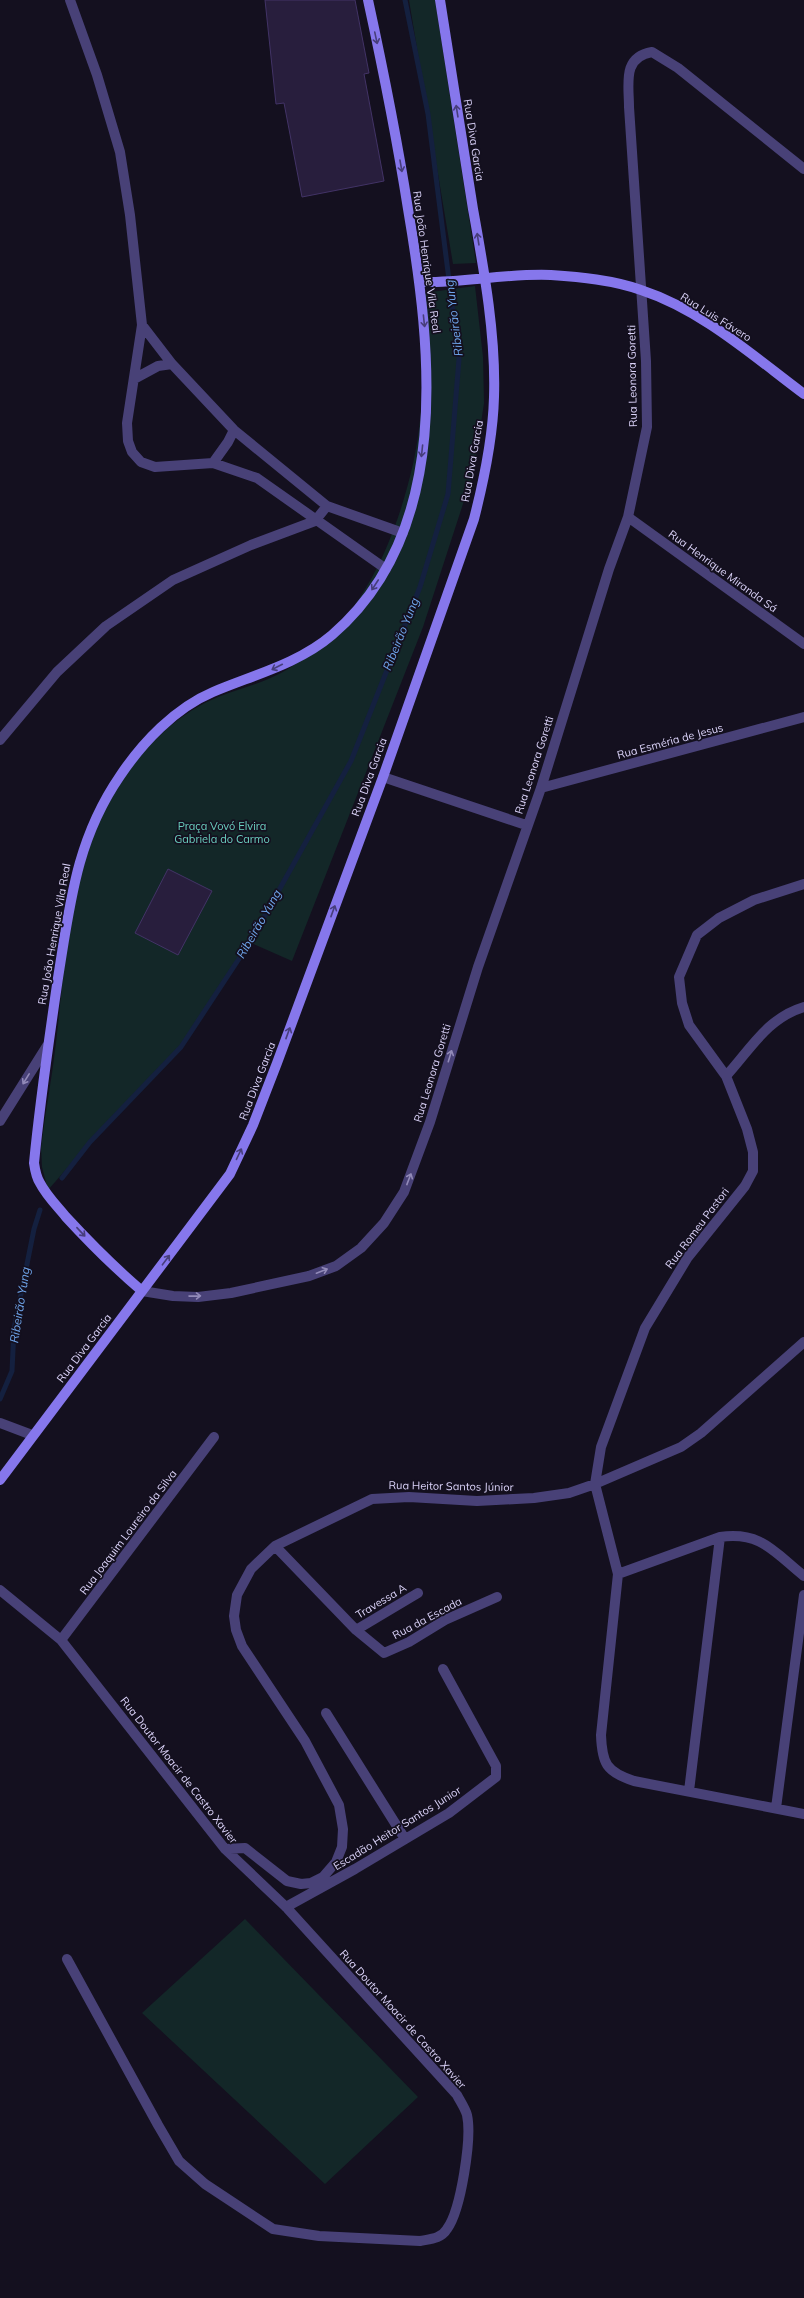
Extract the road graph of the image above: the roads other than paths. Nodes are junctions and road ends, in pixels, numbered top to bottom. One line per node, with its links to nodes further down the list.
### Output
1 (70, 0): 8 (street)
2 (368, 0): 6 (street, Rua João Henrique Vila Real, one-way to 6)
3 (440, 0): 5 (street, Rua Diva Garcia, one-way to 3)
4 (804, 169): 7 (street, Rua Leonora Goretti)
5 (485, 278): 6 (street, Rua Luis Fávero); 7 (street, Rua Luis Fávero); 22 (street, Rua Diva Garcia)
6 (420, 282): 17 (street, Rua João Henrique Vila Real, one-way to 17)
7 (641, 290): 11 (street, Rua Luis Fávero); 15 (street, Rua Leonora Goretti)
8 (142, 325): 9 (street); 10 (street)
9 (172, 364): 10 (street); 12 (street)
10 (134, 379): 13 (street)
11 (804, 394)
12 (234, 430): 13 (street); 14 (street)
13 (213, 463): 16 (street)
14 (327, 506): 16 (street); 17 (street)
15 (628, 517): 19 (street, Rua Henrique Miranda Sá); 23 (street, Rua Leonora Goretti)
16 (314, 520): 18 (street); 21 (street)
17 (403, 533): 18 (street, Rua João Henrique Vila Real)
18 (386, 569): 27 (street, Rua João Henrique Vila Real, one-way to 27)
19 (804, 644)
20 (804, 717): 23 (street, Rua Esméria de Jesus)
21 (0, 740)
22 (383, 777): 24 (street); 30 (street, Rua Diva Garcia, one-way to 22)
23 (541, 788): 24 (street, Rua Leonora Goretti)
24 (526, 825): 30 (street, Rua Leonora Goretti, one-way to 24)
25 (804, 884): 28 (street, Rua Romeu Pastori)
26 (804, 1007): 28 (street)
27 (47, 1046): 29 (street, one-way to 29); 30 (street, Rua João Henrique Vila Real, one-way to 30)
28 (726, 1076): 36 (street, Rua Romeu Pastori)
29 (0, 1121)
30 (142, 1292): 33 (street, Rua Diva Garcia)
31 (804, 1342): 36 (street, Rua Heitor Santos Júnior)
32 (0, 1423): 33 (street)
33 (32, 1435): 35 (street, Rua Diva Garcia)
34 (214, 1438): 46 (street, Rua Joaquim Loureiro da Silva)
35 (0, 1480)
36 (595, 1484): 38 (street, Rua Heitor Santos Júnior); 39 (street)
37 (720, 1537): 39 (street); 40 (street); 49 (street)
38 (275, 1546): 45 (street); 53 (street, Rua Heitor Santos Júnior)
39 (618, 1574): 49 (street)
40 (804, 1576)
41 (0, 1590): 46 (street, Rua Doutor Moacir de Castro Xavier)
42 (418, 1593): 45 (street, Travessa A)
43 (804, 1595): 50 (street)
44 (497, 1597): 45 (street, Rua da Escada)
45 (356, 1630)
46 (61, 1640): 53 (street, Rua Doutor Moacir de Castro Xavier)
47 (443, 1669): 52 (street, Escadão Heitor Santos Junior)
48 (326, 1713): 52 (street)
49 (689, 1791): 50 (street)
50 (776, 1808): 51 (street)
51 (804, 1814)
52 (406, 1839): 54 (street, Escadão Heitor Santos Junior)
53 (225, 1849): 54 (street, Rua Doutor Moacir de Castro Xavier)
54 (286, 1907): 55 (street, Rua Doutor Moacir de Castro Xavier)
55 (67, 1959)

